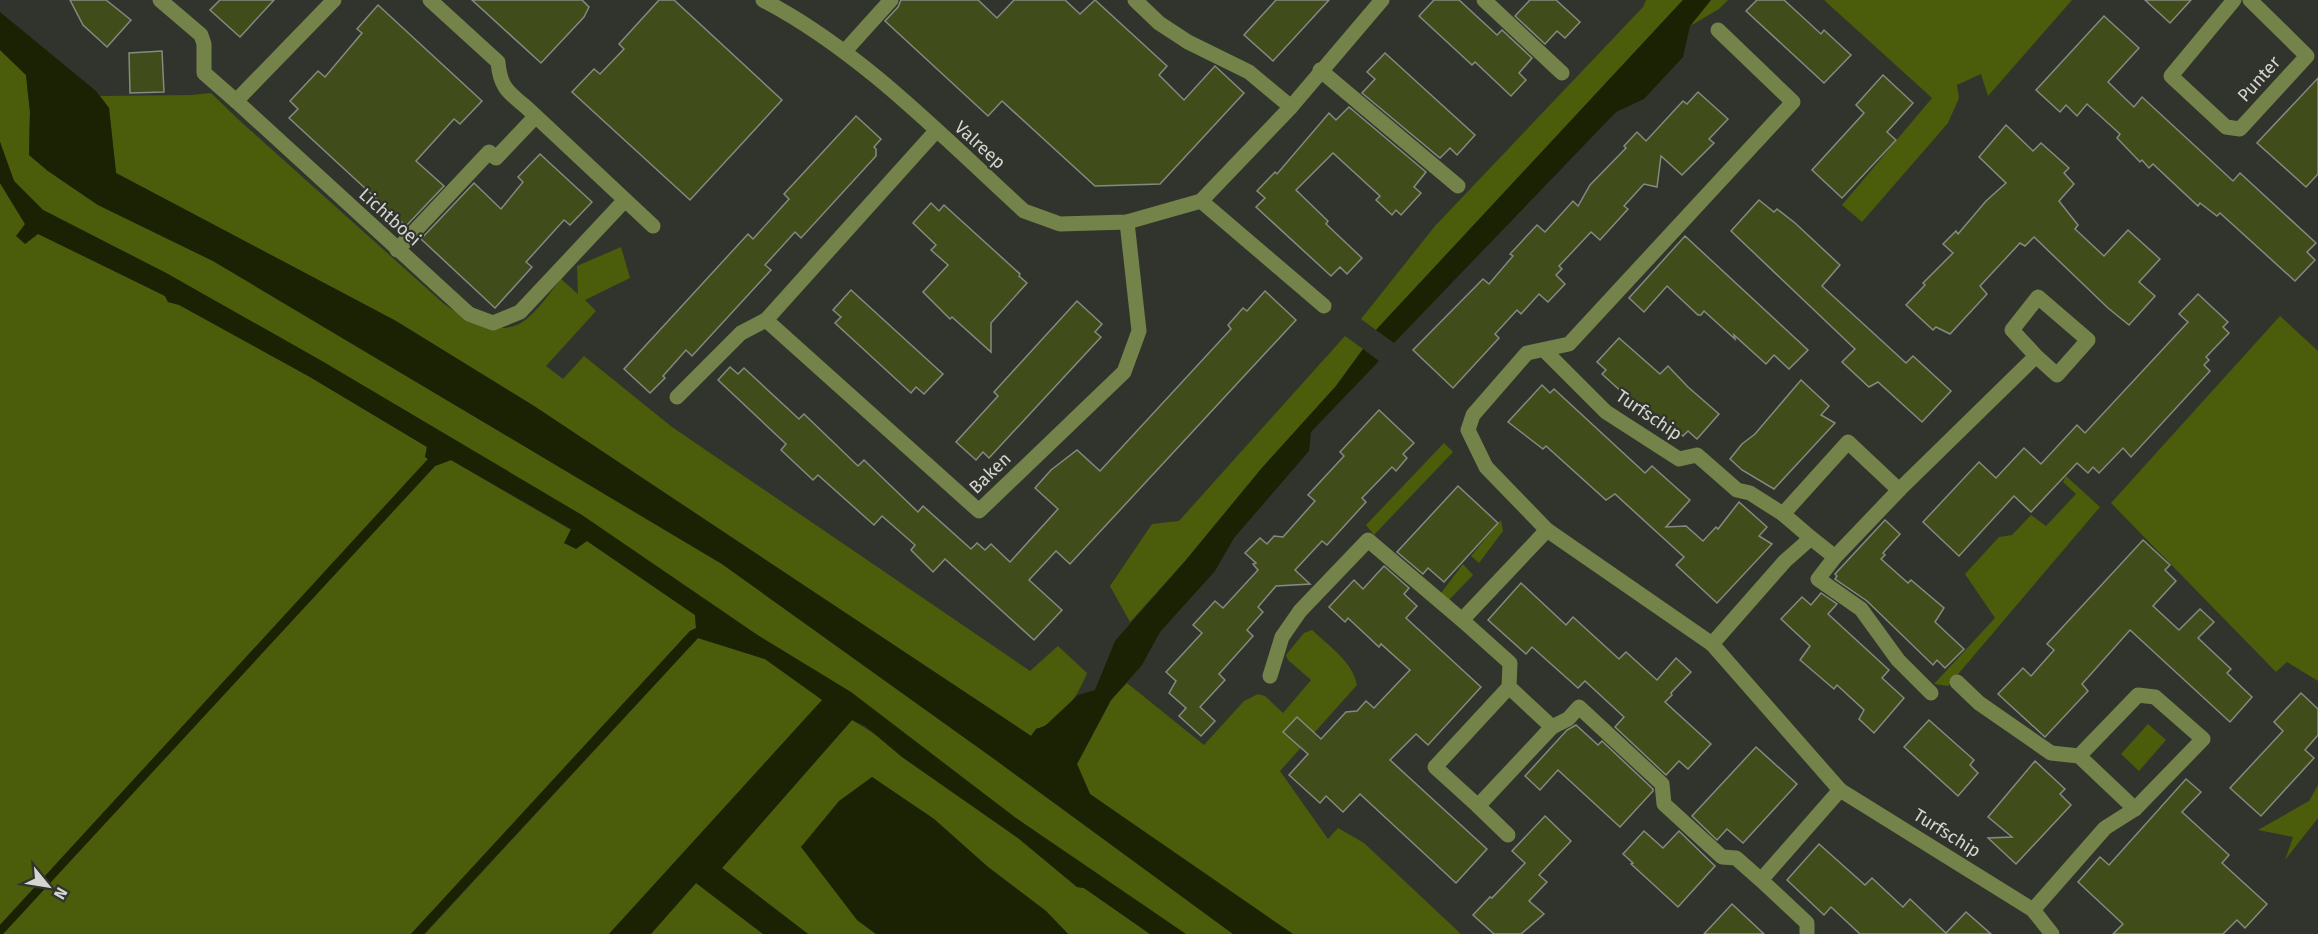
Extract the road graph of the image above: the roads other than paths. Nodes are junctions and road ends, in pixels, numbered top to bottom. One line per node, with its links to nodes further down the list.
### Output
1 (160, 0): 15 (street, Lichtboei)
2 (334, 0): 15 (street)
3 (430, 0): 17 (street)
4 (763, 0): 12 (street, Valreep)
5 (891, 0): 12 (street)
6 (1135, 0): 16 (street)
7 (1382, 0): 13 (street)
8 (1484, 0): 14 (street)
9 (2234, 0): 10 (street, Punter)
10 (2250, 0)
11 (1718, 30): 27 (street, Turfschip)
12 (845, 51): 18 (street, Valreep)
13 (1320, 70): 16 (street); 19 (street)
14 (1562, 73)
15 (236, 101): 24 (street, Lichtboei)
16 (1291, 106): 21 (street)
17 (535, 117): 20 (street); 24 (street)
18 (936, 131): 22 (street, Valreep); 26 (street)
19 (1458, 186)
20 (625, 200): 23 (street); 24 (street, Lichtboei)
21 (1201, 201): 22 (street, Valreep); 25 (street)
22 (1127, 222): 26 (street, Baken)
23 (653, 226)
24 (397, 250)
25 (1324, 306)
26 (766, 320): 29 (street)
27 (1544, 350): 31 (street, Turfschip); 32 (street, Turfschip)
28 (2036, 356): 28 (street); 30 (street)
29 (677, 397)
30 (1899, 490): 31 (street); 34 (street)
31 (1783, 514): 33 (street)
32 (1547, 530): 35 (street); 36 (street, Turfschip)
33 (1811, 538): 34 (street); 36 (street)
34 (1835, 557): 40 (street)
35 (1462, 620): 37 (street); 39 (street)
36 (1712, 644): 43 (street, Turfschip)
37 (1270, 676)
38 (1957, 682): 42 (street)
39 (1509, 687): 41 (street); 44 (street)
40 (1931, 693)
41 (1552, 727): 44 (street); 47 (street)
42 (2079, 756): 45 (street); 45 (street)
43 (1840, 790): 47 (street); 48 (street, Turfschip)
44 (1478, 806): 46 (street)
45 (2135, 809): 48 (street)
46 (1508, 835)
47 (1761, 880): 49 (street)
48 (2033, 910): 50 (street, Turfschip)
49 (1807, 934)
50 (2052, 934)

